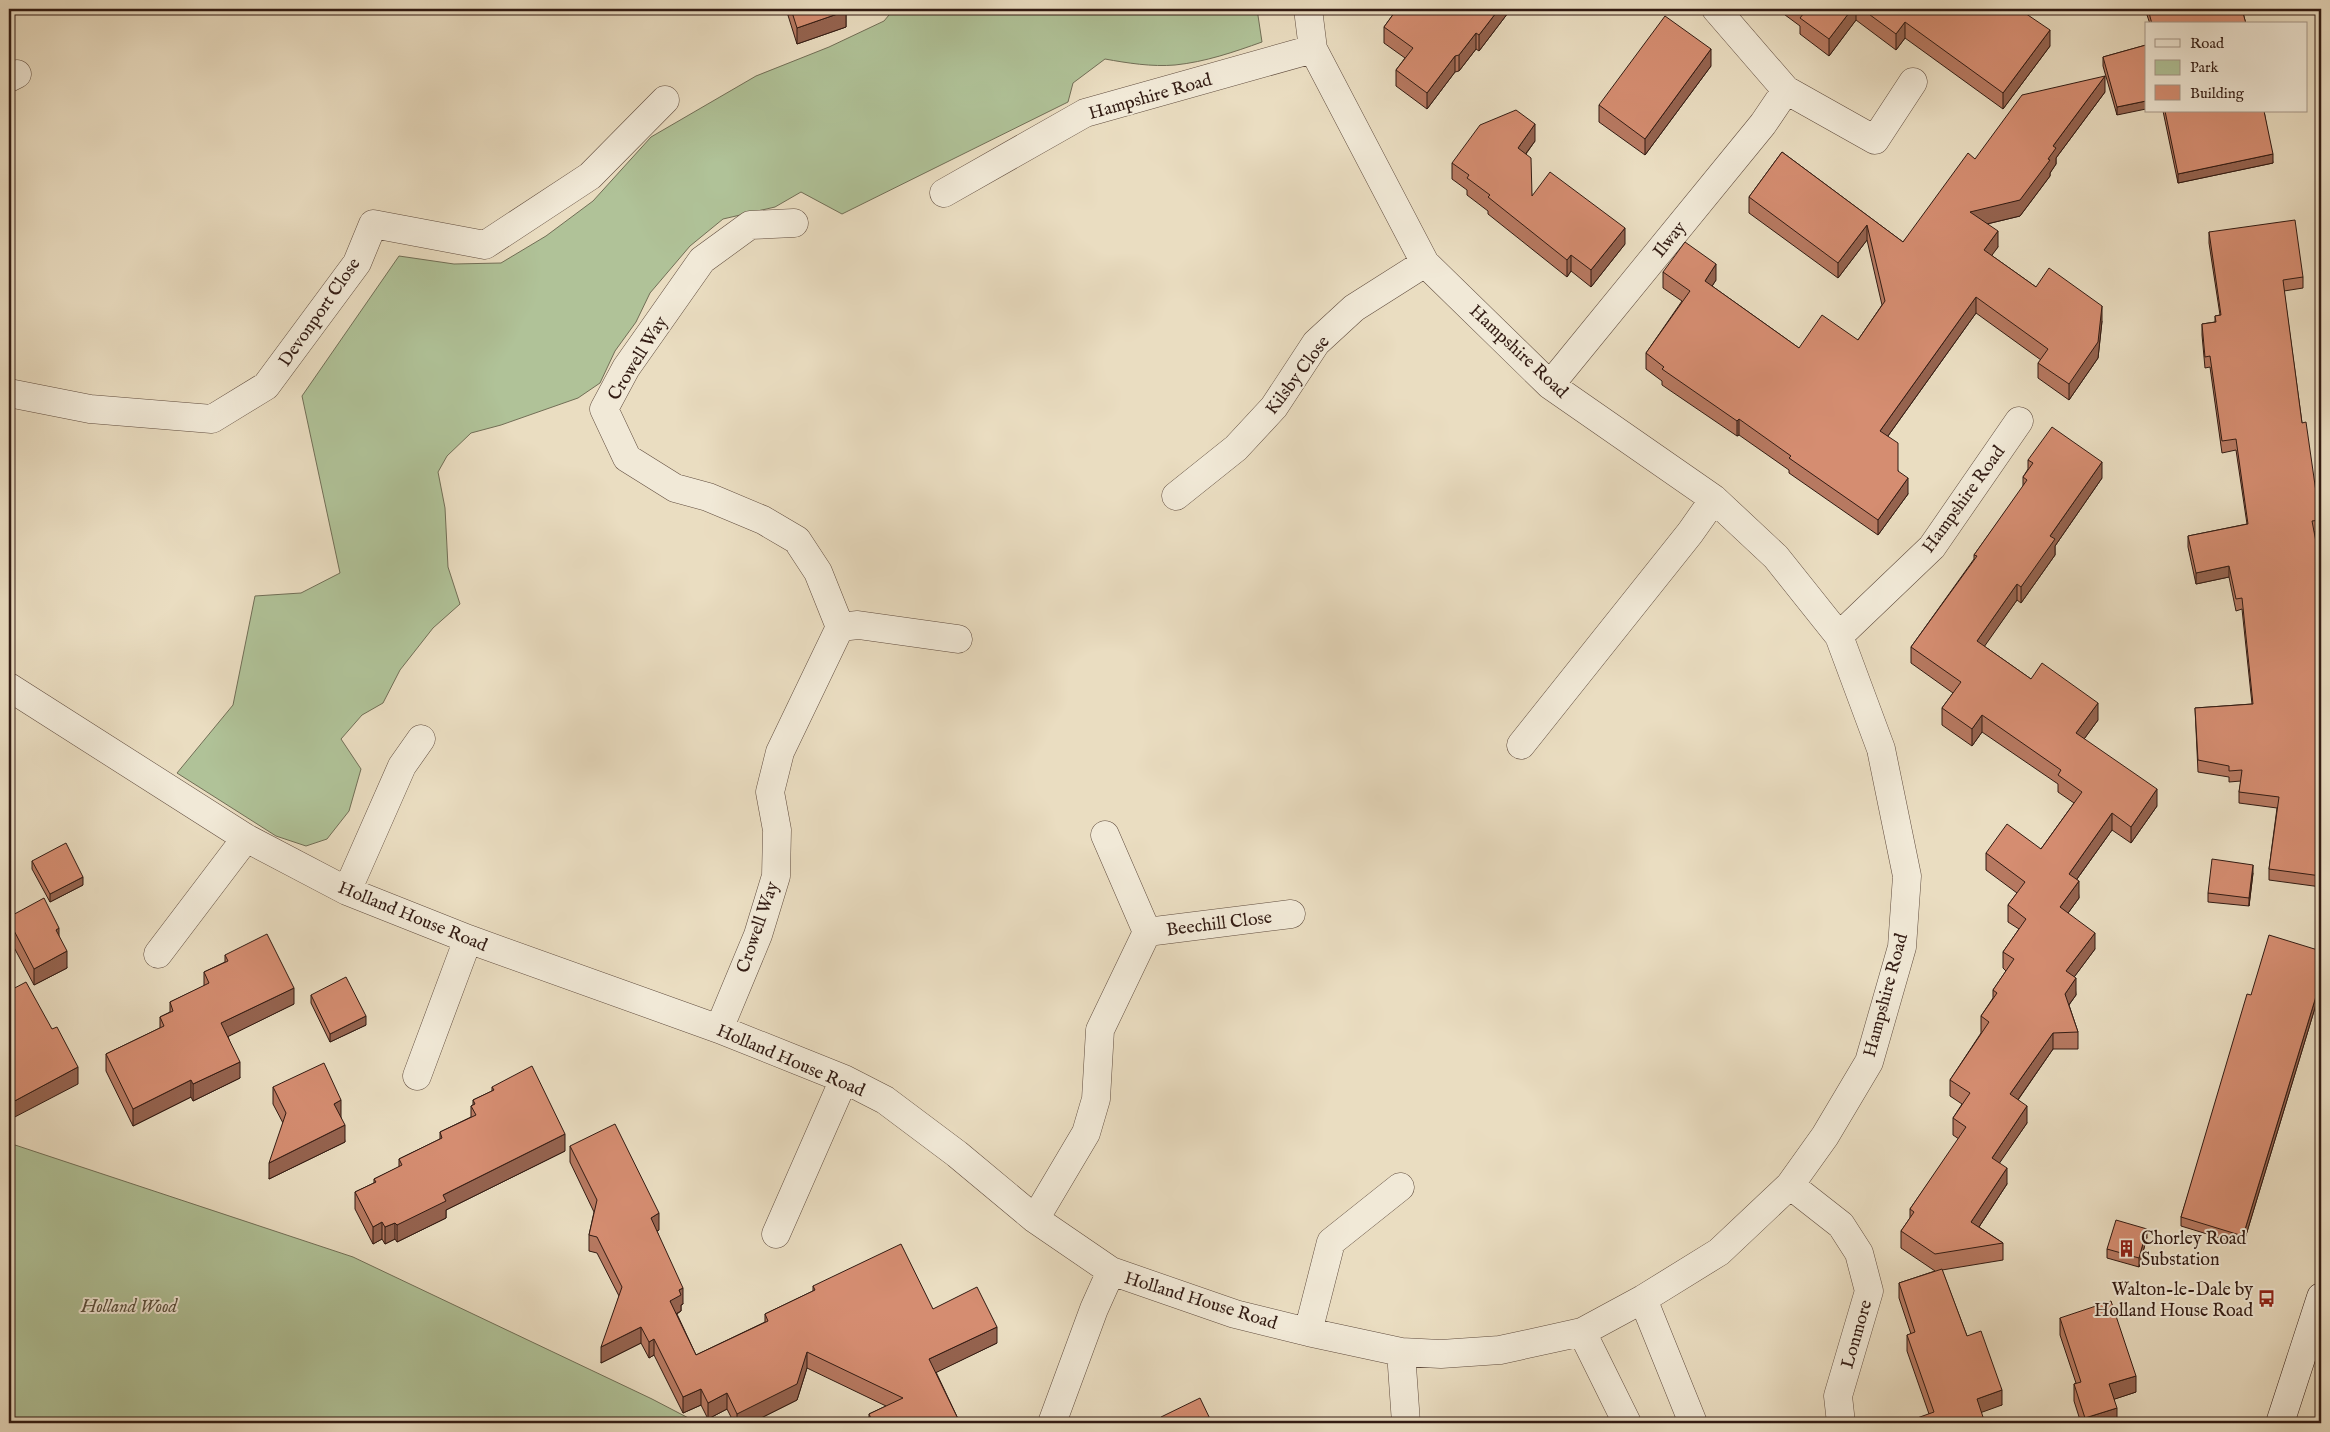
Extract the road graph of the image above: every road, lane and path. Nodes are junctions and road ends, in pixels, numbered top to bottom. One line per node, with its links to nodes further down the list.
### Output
1 (1308, 9): 3 (street, Hampshire Road)
2 (1716, 9): 5 (street)
3 (1313, 49): 7 (street, Hampshire Road); 9 (street, Hampshire Road)
4 (1913, 82): 5 (street)
5 (1786, 90): 10 (street, Ilway)
6 (665, 100): 11 (street, Devonport Close)
7 (944, 193)
8 (794, 222): 15 (street, Crowell Way)
9 (1425, 263): 10 (street, Hampshire Road); 13 (street, Kilsby Close)
10 (1550, 385): 14 (street, Hampshire Road)
11 (9, 393)
12 (2018, 421): 16 (street, Hampshire Road)
13 (1176, 496)
14 (1714, 499): 16 (street, Hampshire Road); 20 (street)
15 (840, 627): 17 (street); 28 (street, Crowell Way)
16 (1839, 636): 31 (street, Hampshire Road)
17 (958, 639)
18 (9, 687): 22 (street, Holland House Road)
19 (421, 739): 23 (street)
20 (1521, 745)
21 (1105, 835): 25 (street, Beechill Close)
22 (246, 838): 23 (street, Holland House Road); 27 (street)
23 (347, 891): 26 (street, Holland House Road)
24 (1291, 914): 25 (street, Beechill Close)
25 (1148, 932): 33 (street, Beechill Close)
26 (468, 939): 28 (street, Holland House Road); 29 (street)
27 (158, 954)
28 (719, 1029): 30 (street, Holland House Road)
29 (417, 1076)
30 (844, 1079): 33 (street, Holland House Road); 34 (street)
31 (1790, 1185): 37 (street, Hampshire Road); 45 (street, Lonmore)
32 (1400, 1187): 38 (street)
33 (1035, 1219): 35 (street, Holland House Road)
34 (776, 1234)
35 (1111, 1271): 38 (street, Holland House Road); 41 (street)
36 (2321, 1297): 46 (street)
37 (1642, 1299): 39 (street, Holland House Road); 44 (street)
38 (1308, 1332): 40 (street, Holland House Road)
39 (1582, 1332): 40 (street, Holland House Road); 43 (street)
40 (1401, 1352): 42 (street)
41 (1052, 1423)
42 (1406, 1423)
43 (1627, 1423)
44 (1694, 1423)
45 (1841, 1423)
46 (2280, 1423)

